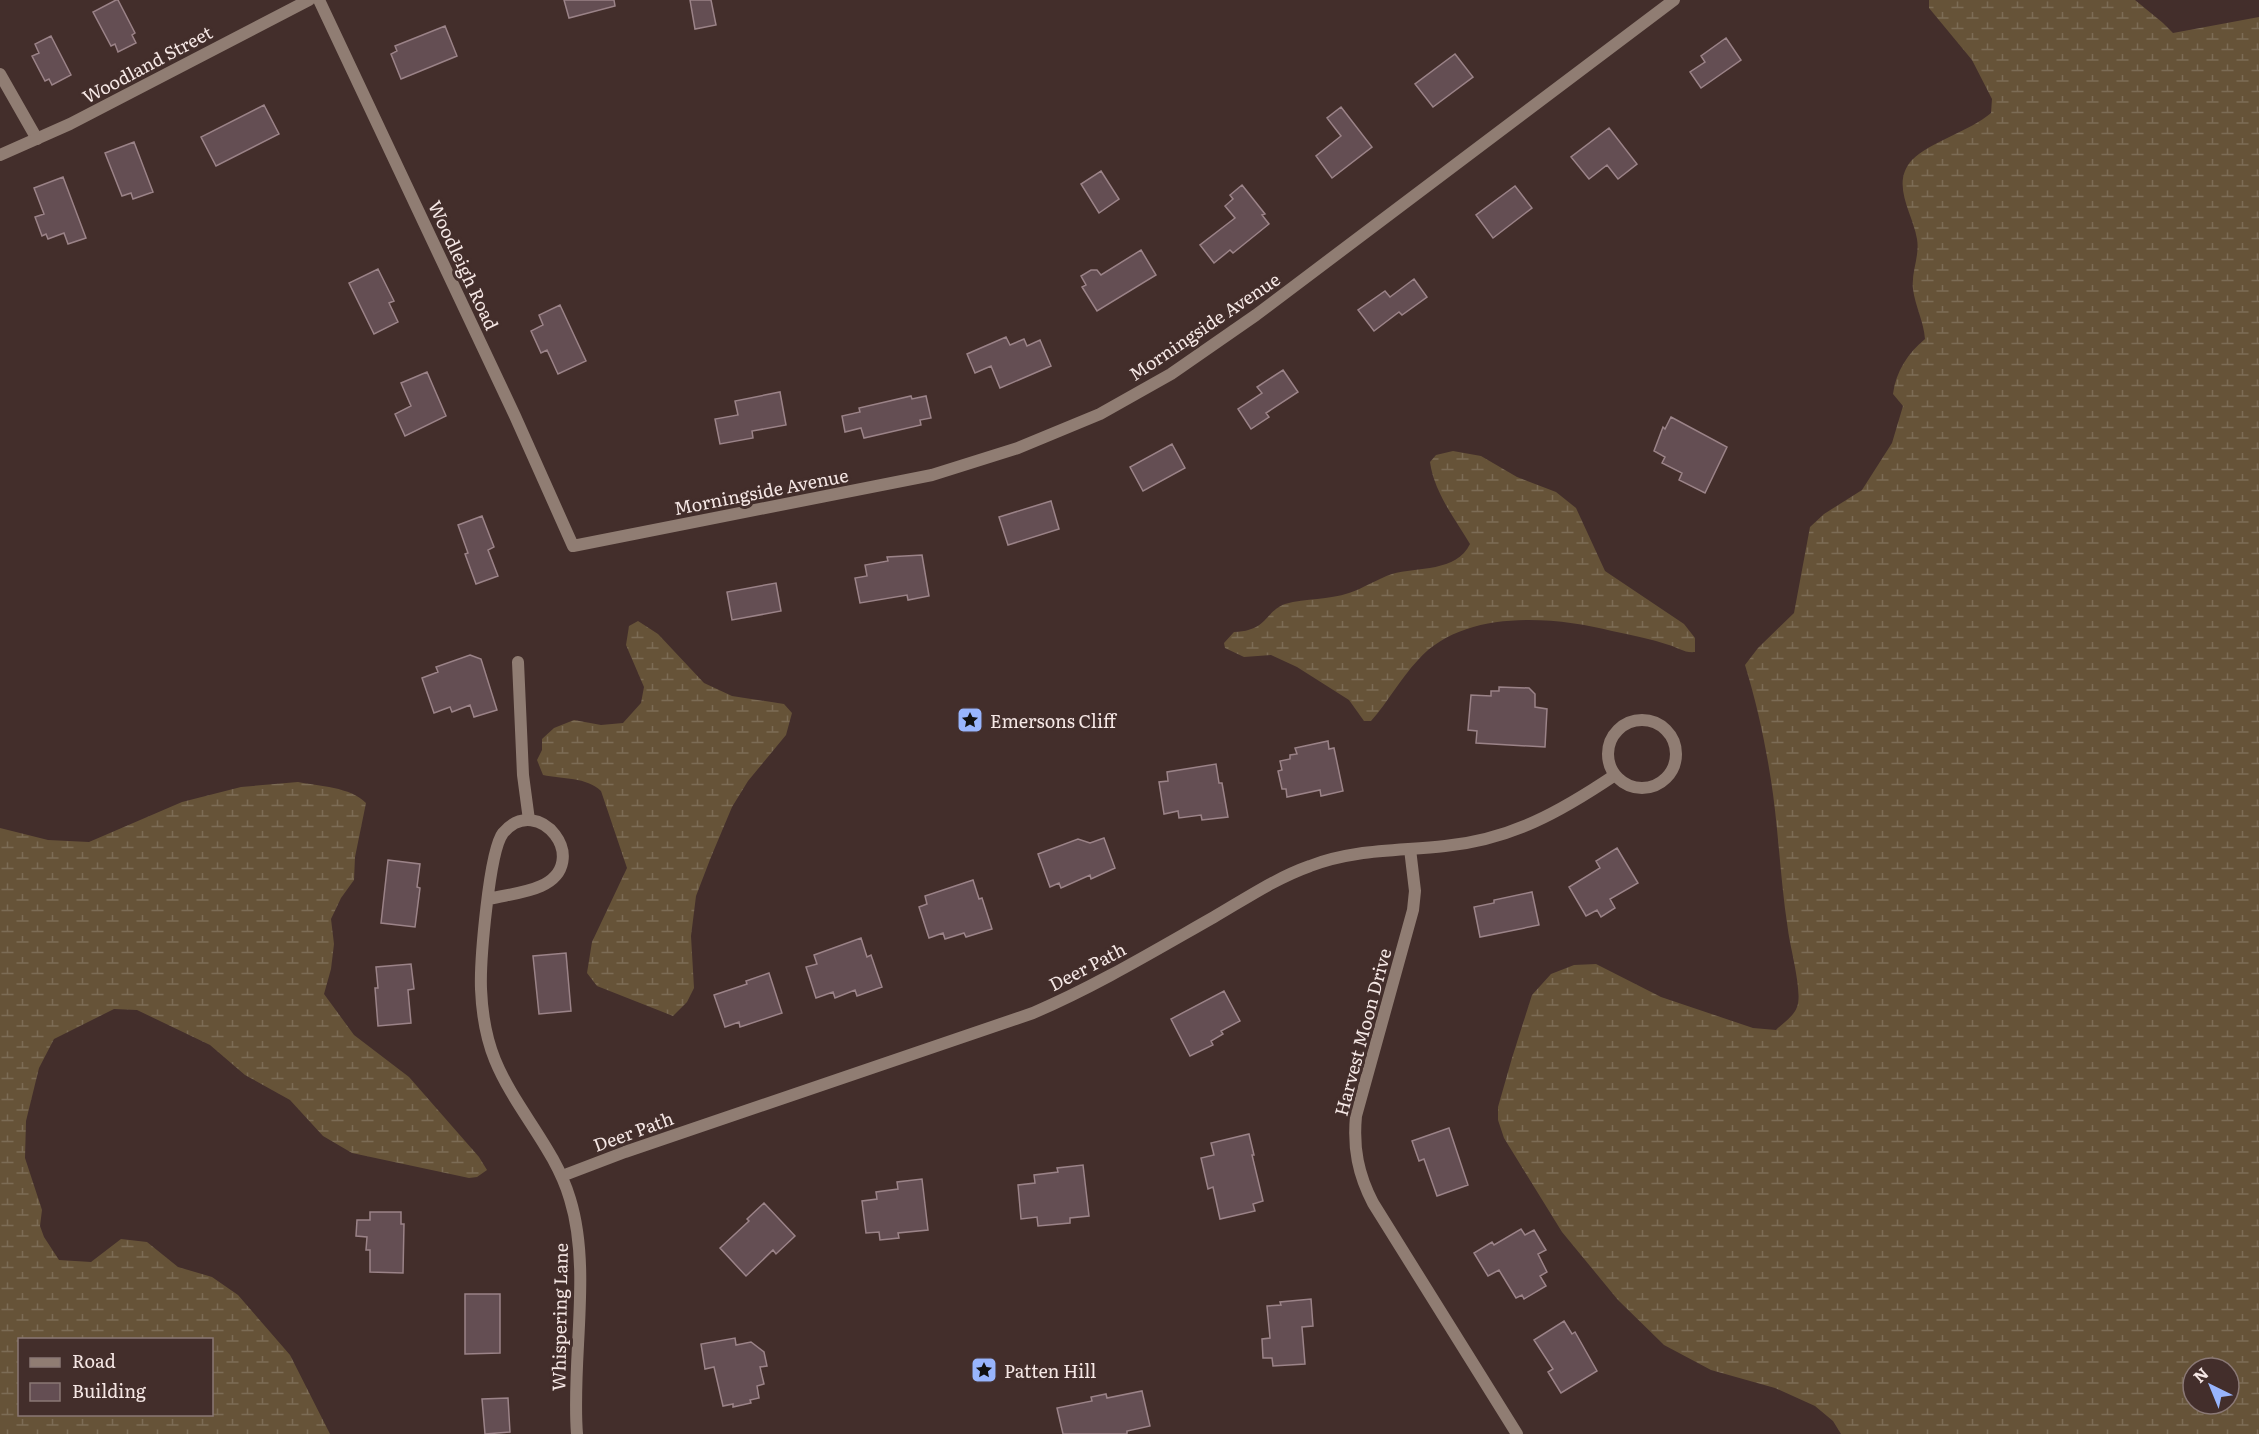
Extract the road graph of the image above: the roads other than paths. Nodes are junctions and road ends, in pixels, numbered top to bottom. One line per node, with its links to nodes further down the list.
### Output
1 (309, 0): 5 (street, Woodland Street)
2 (320, 0): 7 (street, Woodleigh Road)
3 (1674, 0): 7 (street, Morningside Avenue)
4 (0, 74): 5 (street)
5 (37, 140): 6 (street, Woodland Street)
6 (0, 155)
7 (573, 546)
8 (518, 662): 10 (street)
9 (1615, 775): 9 (street); 11 (street, Deer Path)
10 (529, 820): 12 (street, Whispering Lane); 12 (street)
11 (1410, 849): 13 (street, Deer Path); 15 (street, Harvest Moon Drive)
12 (489, 899): 13 (street, Whispering Lane)
13 (562, 1176): 14 (street, Whispering Lane)
14 (577, 1434)
15 (1517, 1434)

